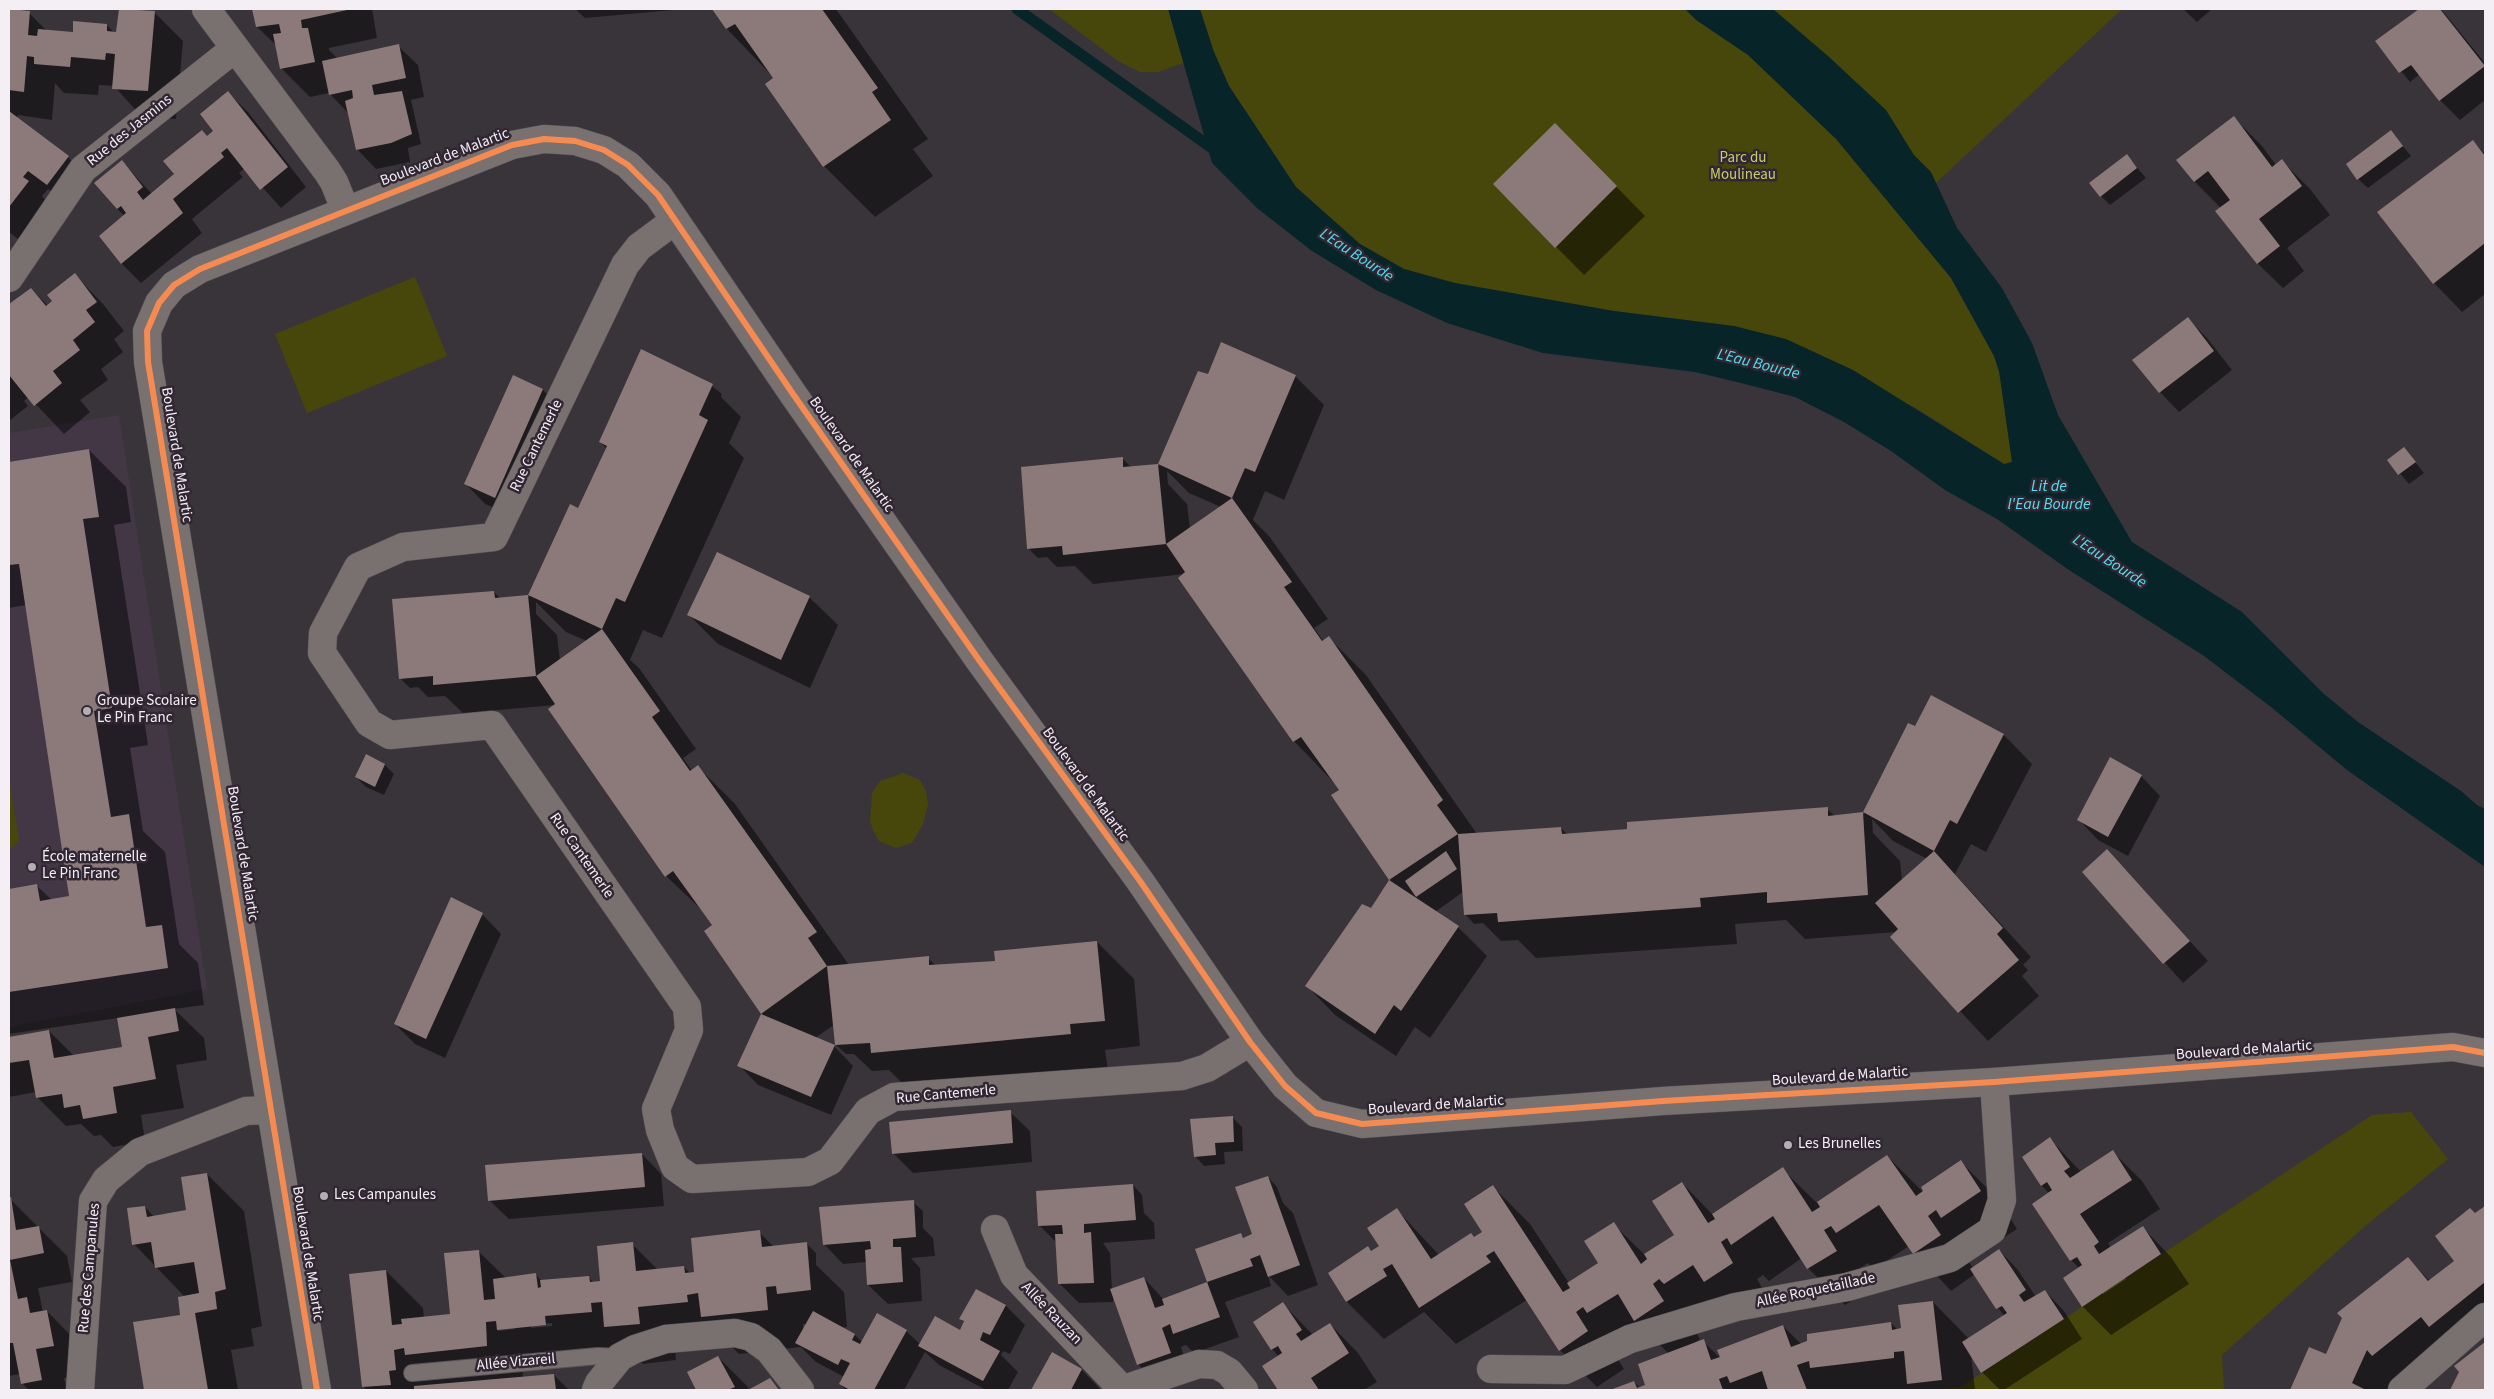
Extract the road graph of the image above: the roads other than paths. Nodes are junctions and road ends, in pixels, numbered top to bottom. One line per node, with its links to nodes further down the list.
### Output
1 (206, 9): 2 (street)
2 (234, 49): 3 (street); 5 (street, Rue des Jasmins)
3 (345, 209): 4 (street, Boulevard de Malartic); 9 (street, Boulevard de Malartic)
4 (674, 220): 6 (street, Boulevard de Malartic); 6 (street, Rue Cantemerle)
5 (9, 278)
6 (1250, 1042): 8 (street, Boulevard de Malartic)
7 (2485, 1053): 8 (street, Boulevard de Malartic)
8 (1994, 1082): 13 (street, Allée Roquetaillade)
9 (270, 1110): 15 (street, Rue des Campanules); 16 (street, Boulevard de Malartic)
10 (995, 1229): 19 (street, Allée Rauzan)
11 (2485, 1317): 21 (street)
12 (620, 1357): 14 (lane, Allée Vizareil); 17 (street); 18 (street)
13 (1491, 1369)
14 (412, 1372)
15 (80, 1390)
16 (317, 1390)
17 (596, 1390)
18 (800, 1390)
19 (1122, 1390): 20 (street)
20 (1244, 1390)
21 (2402, 1390)

